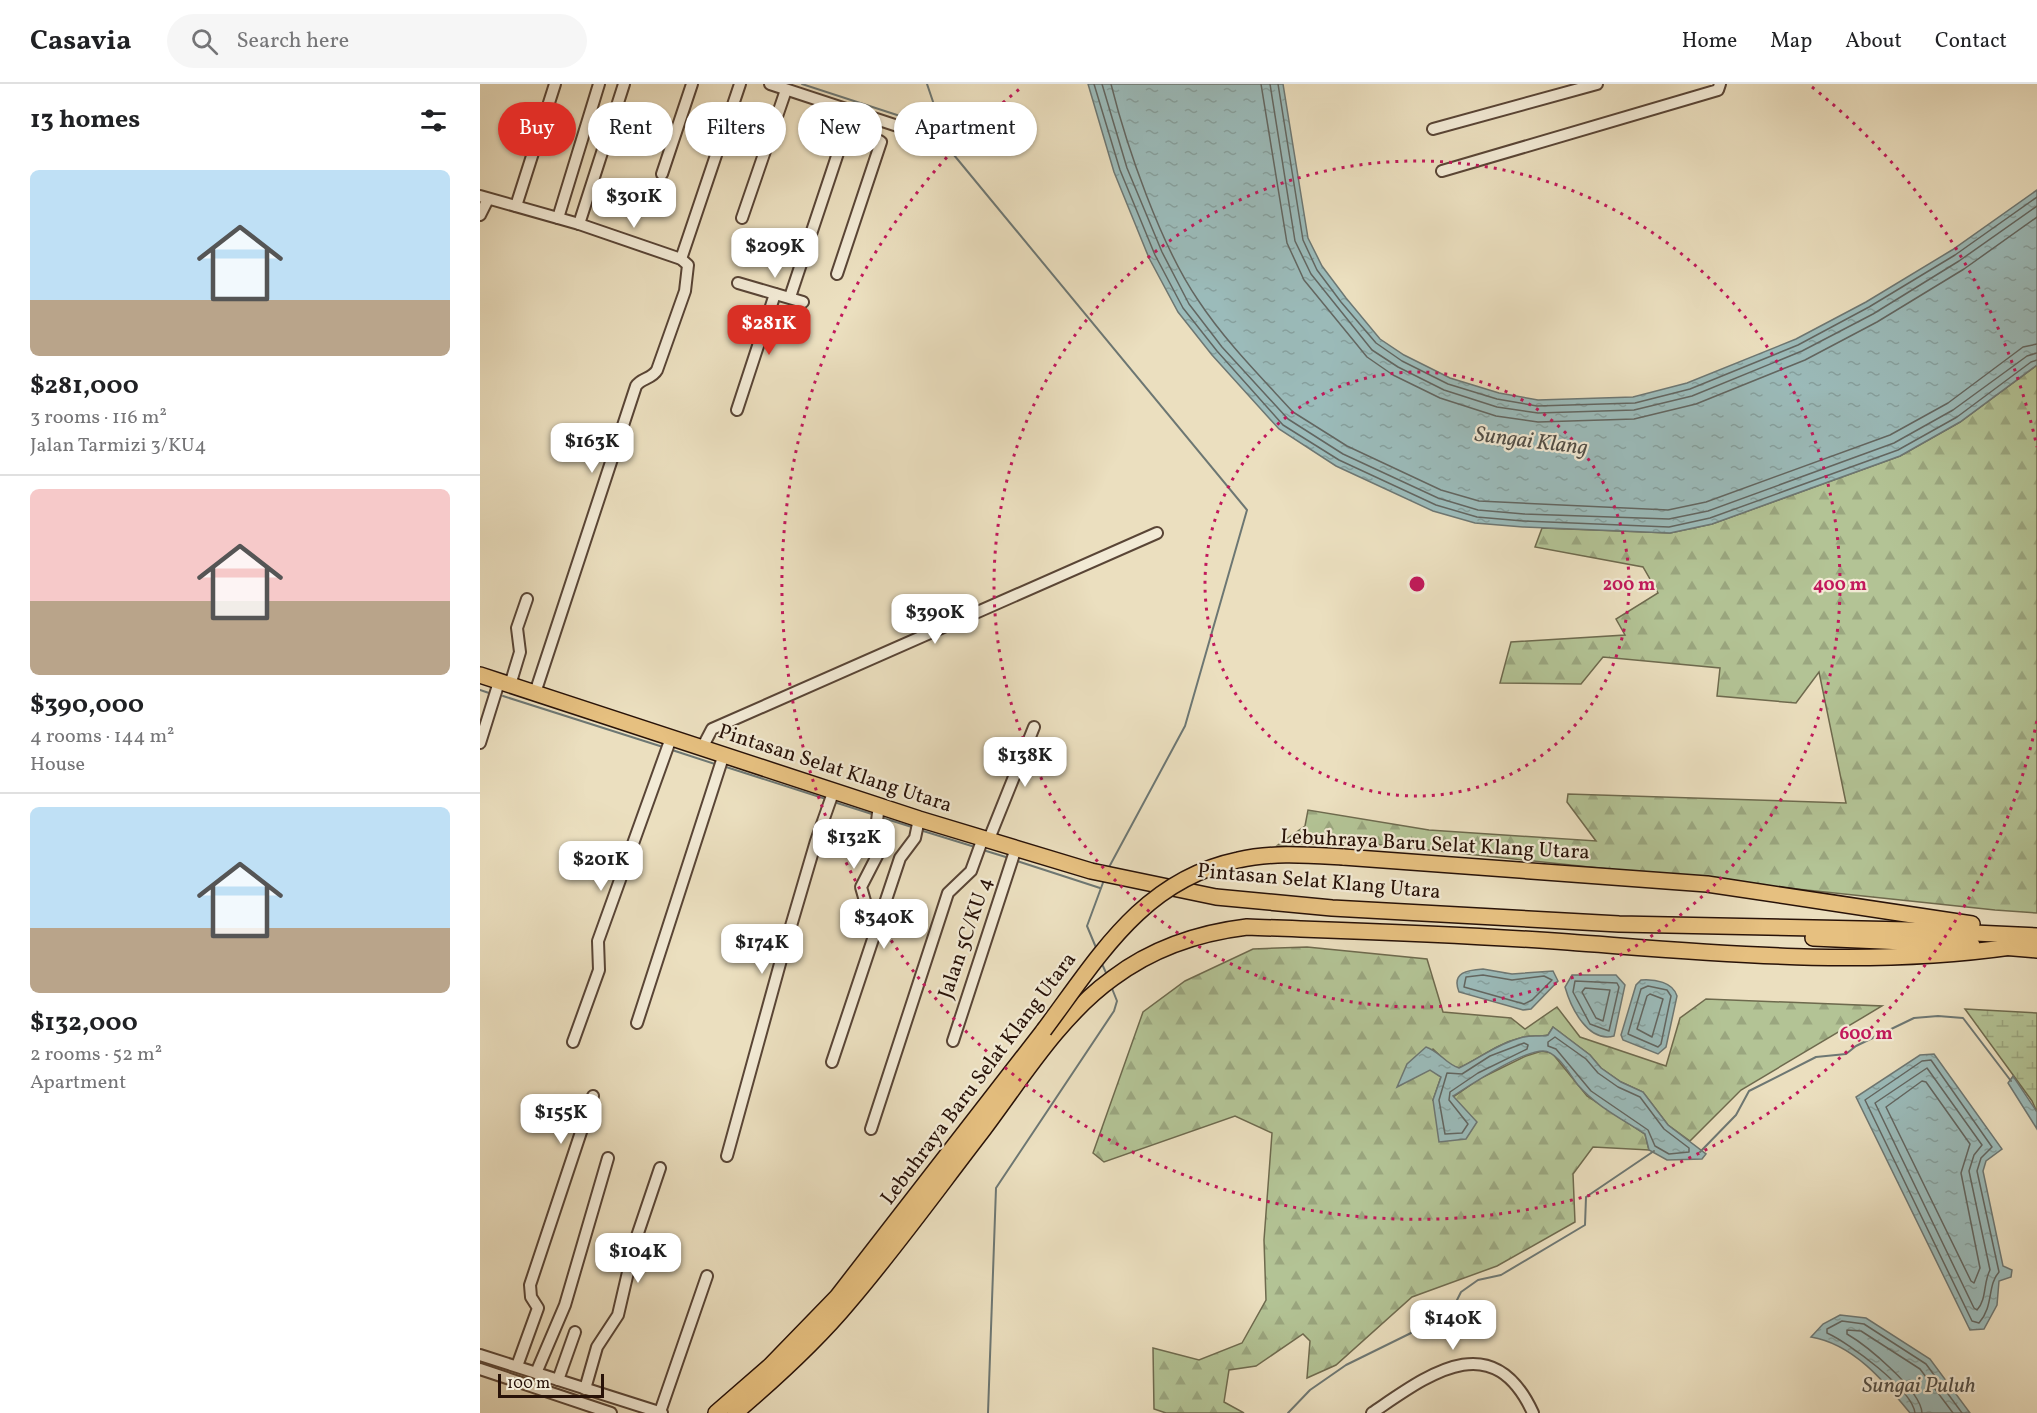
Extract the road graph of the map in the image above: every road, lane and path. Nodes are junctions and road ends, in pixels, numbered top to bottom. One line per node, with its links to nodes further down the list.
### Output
1 (555, 84): 17 (street)
2 (599, 84): 19 (street)
3 (624, 84): 21 (street)
4 (692, 84): 15 (street)
5 (740, 84): 22 (street)
6 (770, 84): 9 (street)
7 (1597, 84): 11 (street)
8 (1720, 85): 14 (street)
9 (792, 88): 10 (street); 20 (street)
10 (829, 102)
11 (1433, 129)
12 (836, 156): 26 (street)
13 (876, 156): 23 (street)
14 (1442, 171)
15 (662, 174)
16 (484, 197): 17 (street); 18 (street)
17 (516, 206): 19 (street)
18 (480, 215)
19 (558, 218): 21 (street)
20 (742, 218)
21 (579, 224): 22 (street)
22 (681, 259): 33 (street)
23 (837, 274)
24 (738, 283): 25 (street)
25 (775, 294): 26 (street); 28 (street)
26 (790, 297): 27 (street)
27 (803, 302)
28 (737, 410)
29 (1156, 533): 37 (street)
30 (527, 599): 32 (street)
31 (480, 675): 32 (highway, Pintasan Selat Klang Utara)
32 (505, 684): 33 (highway, Pintasan Selat Klang Utara); 35 (street)
33 (535, 693): 36 (highway, Pintasan Selat Klang Utara)
34 (1034, 727): 42 (street)
35 (480, 743)
36 (669, 745): 37 (highway, Pintasan Selat Klang Utara); 51 (street)
37 (702, 748): 38 (highway, Pintasan Selat Klang Utara)
38 (722, 761): 39 (highway, Pintasan Selat Klang Utara); 49 (street)
39 (832, 797): 40 (highway, Pintasan Selat Klang Utara); 55 (street)
40 (878, 809): 41 (highway, Pintasan Selat Klang Utara); 44 (street)
41 (918, 825): 42 (highway, Pintasan Selat Klang Utara); 52 (street)
42 (983, 843): 43 (highway, Pintasan Selat Klang Utara); 54 (street)
43 (1016, 848): 45 (highway, Pintasan Selat Klang Utara); 50 (street, Jalan 5C/KU 4)
44 (859, 920)
45 (1718, 928): 46 (highway, Lebuhraya Baru Selat Klang Utara); 47 (highway, Lebuhraya Baru Selat Klang Utara)
46 (2037, 934): 68 (highway, Lebuhraya Baru Selat Klang Utara, bridge)
47 (2011, 947): 48 (highway, Lebuhraya Baru Selat Klang Utara); 69 (highway, Lebuhraya Baru Selat Klang Utara)
48 (2037, 950)
49 (637, 1023)
50 (953, 1041)
51 (573, 1042)
52 (832, 1062)
53 (593, 1096): 61 (street)
54 (871, 1129)
55 (728, 1156)
56 (608, 1158): 63 (street)
57 (660, 1168): 65 (street)
58 (707, 1276): 67 (street)
59 (575, 1332): 64 (street)
60 (480, 1355): 61 (street)
61 (517, 1366): 63 (street)
62 (480, 1369): 66 (street)
63 (536, 1373): 64 (street)
64 (558, 1380): 65 (street)
65 (585, 1389): 67 (street)
66 (610, 1413)
67 (661, 1413)
68 (716, 1413)
69 (735, 1413)
70 (1372, 1413): 71 (street)
71 (1533, 1413)

